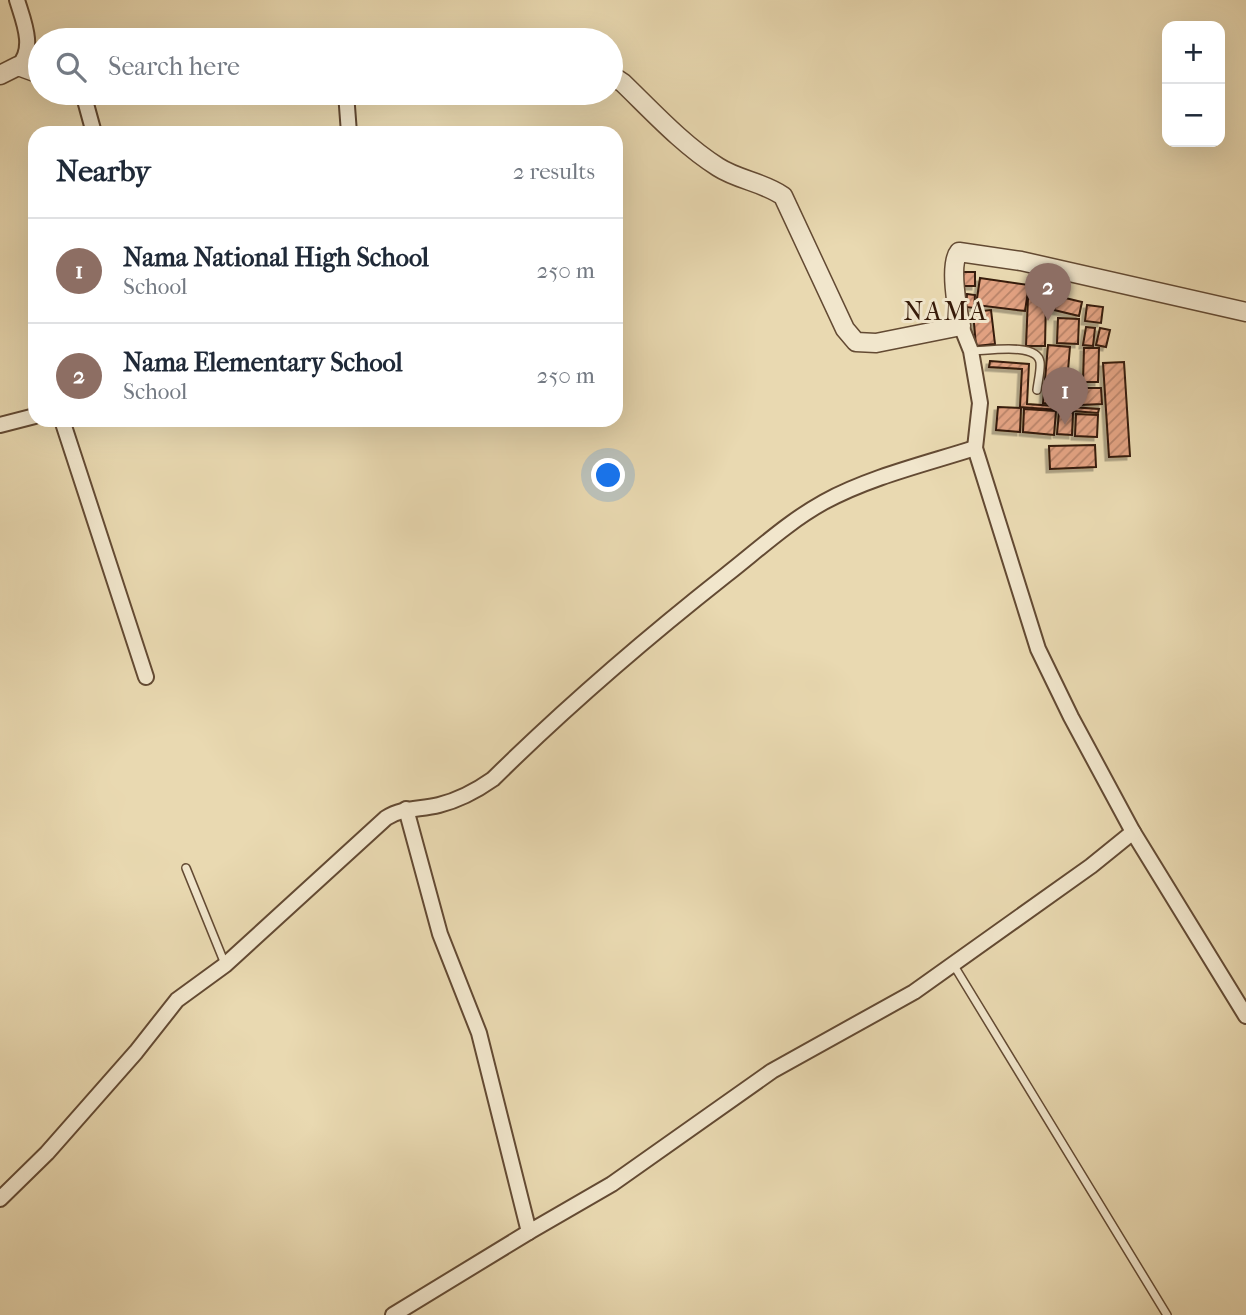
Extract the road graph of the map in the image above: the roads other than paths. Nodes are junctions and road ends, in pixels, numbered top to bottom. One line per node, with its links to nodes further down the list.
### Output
1 (17, 0): 2 (street)
2 (18, 66): 3 (street); 4 (street)
3 (28, 70)
4 (0, 75)
5 (623, 82): 11 (street)
6 (86, 105): 8 (street)
7 (347, 105): 9 (street)
8 (92, 126)
9 (348, 126)
10 (1246, 312): 11 (street)
11 (961, 326): 12 (street)
12 (971, 351): 13 (lane); 17 (street)
13 (1038, 390)
14 (28, 418): 15 (street)
15 (0, 425)
16 (64, 427): 18 (street)
17 (975, 448): 19 (street); 20 (street)
18 (146, 677)
19 (406, 809): 23 (street); 26 (street)
20 (1133, 832): 22 (street); 24 (street)
21 (186, 868): 23 (lane)
22 (952, 964): 26 (street); 28 (lane)
23 (225, 965): 25 (street)
24 (1246, 1016)
25 (0, 1199)
26 (529, 1232): 27 (street)
27 (393, 1315)
28 (1167, 1315)

